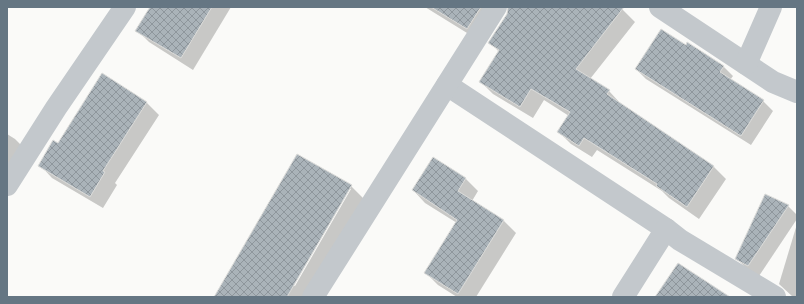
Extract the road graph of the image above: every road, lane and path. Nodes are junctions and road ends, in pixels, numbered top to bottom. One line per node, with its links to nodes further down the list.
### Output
1 (125, 7): 8 (street)
2 (496, 7): 6 (street)
3 (660, 7): 5 (street)
4 (772, 7): 5 (street)
5 (746, 64): 7 (street)
6 (447, 85): 9 (street); 10 (street)
7 (797, 92)
8 (7, 185)
9 (666, 229): 11 (street); 12 (street)
10 (313, 297)
11 (623, 297)
12 (775, 297)

